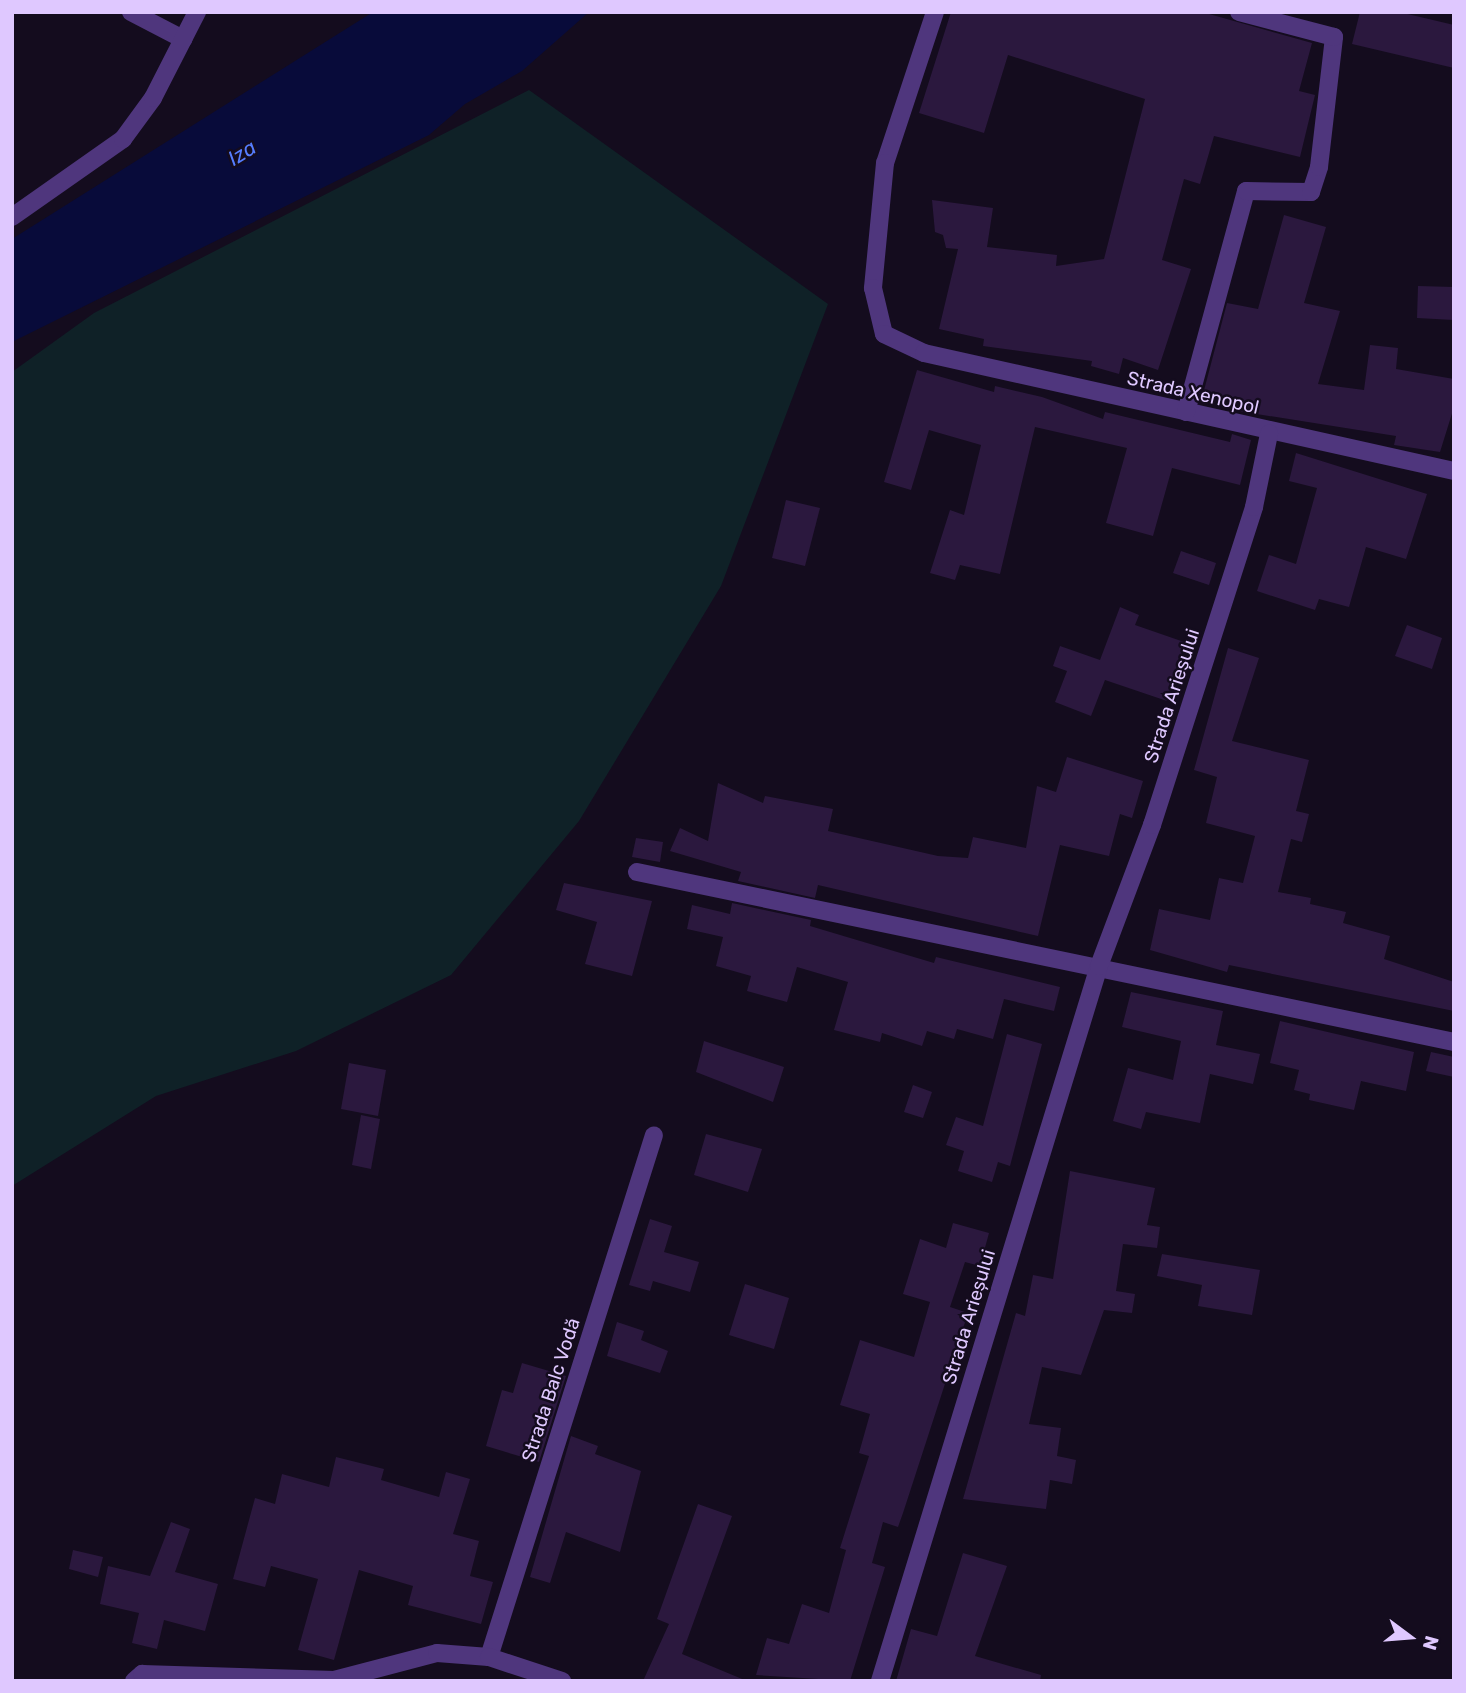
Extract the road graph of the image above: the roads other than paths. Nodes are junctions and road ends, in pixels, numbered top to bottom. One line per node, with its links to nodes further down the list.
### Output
1 (131, 12): 5 (street)
2 (197, 12): 5 (street)
3 (935, 12): 7 (street, Strada Xenopol)
4 (1239, 12): 7 (street)
5 (183, 39): 6 (street)
6 (12, 216)
7 (1186, 412): 8 (street, Strada Xenopol)
8 (1269, 434): 9 (street, Strada Xenopol); 11 (street, Strada Arieșului)
9 (1454, 471)
10 (637, 872): 11 (street)
11 (1099, 966): 12 (street); 17 (street, Strada Arieșului)
12 (1454, 1042)
13 (654, 1135): 14 (street, Strada Balc Vodă)
14 (489, 1657): 15 (street); 16 (street)
15 (134, 1681)
16 (562, 1681)
17 (880, 1681)

